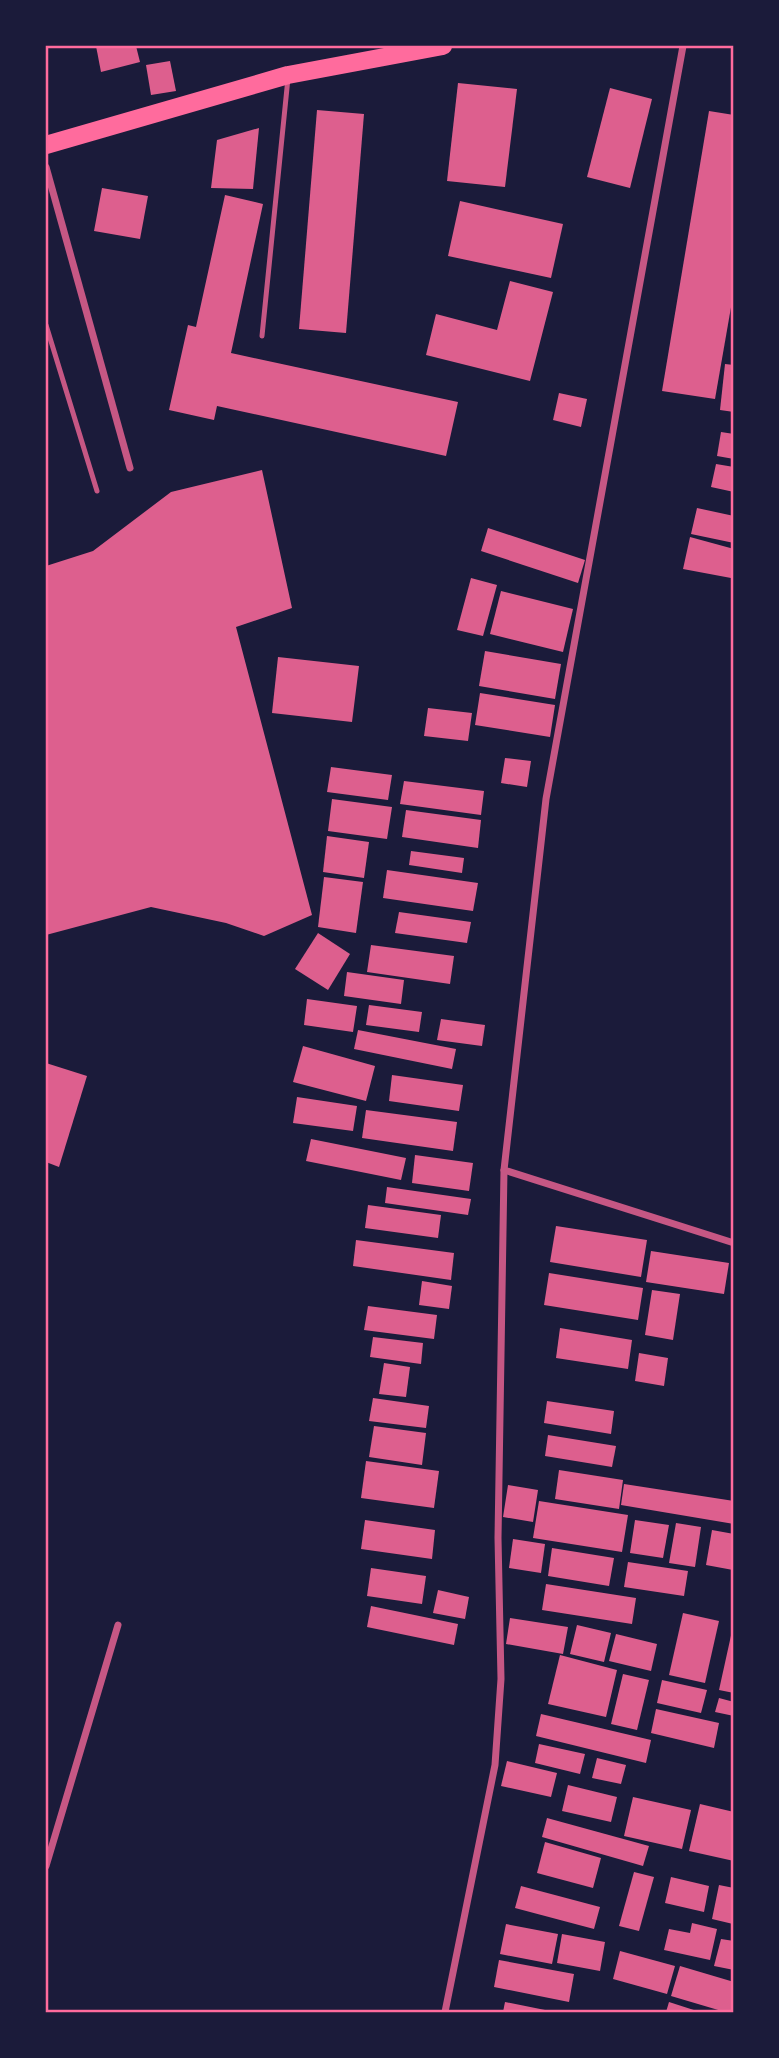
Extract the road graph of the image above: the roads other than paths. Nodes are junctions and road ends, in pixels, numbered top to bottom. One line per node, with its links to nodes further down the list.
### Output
1 (443, 46): 3 (main road)
2 (683, 46): 10 (street)
3 (288, 75): 4 (main road); 7 (lane)
4 (46, 145)
5 (46, 167): 8 (street)
6 (46, 325): 9 (lane)
7 (262, 337)
8 (130, 468)
9 (97, 491)
10 (504, 1170): 11 (street); 14 (street)
11 (733, 1243)
12 (118, 1625): 13 (street)
13 (46, 1866)
14 (445, 2012)

